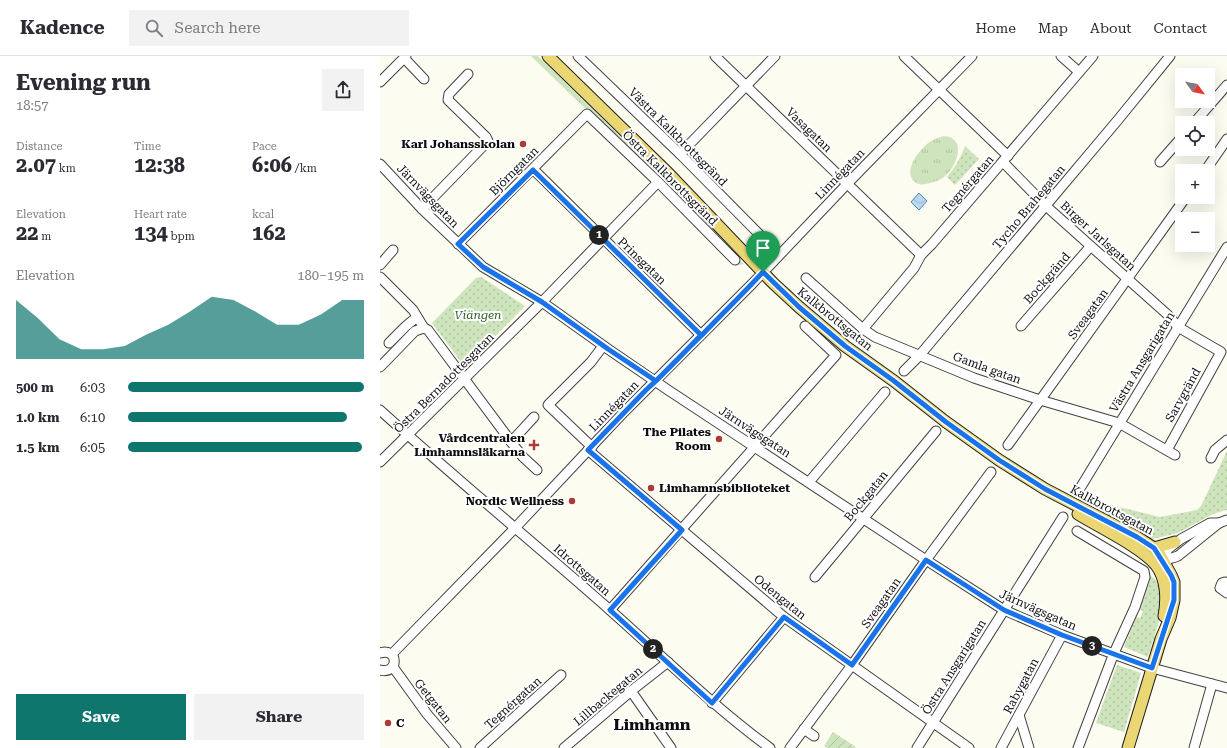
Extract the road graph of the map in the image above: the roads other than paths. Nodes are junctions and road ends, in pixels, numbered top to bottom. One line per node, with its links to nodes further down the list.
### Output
1 (548, 56): 42 (main road, Kalkbrottsgatan)
2 (578, 56): 22 (street, Västra Kalkbrottsgränd)
3 (715, 56): 15 (street, Vasagatan)
4 (775, 56): 15 (street)
5 (904, 56): 17 (street, Birger Jarlsgatan)
6 (972, 56): 17 (street, Linnégatan)
7 (1061, 56): 11 (street)
8 (1093, 56): 11 (street, Tegnérgatan)
9 (1170, 56): 31 (street, Tycho Brahegatan)
10 (405, 57): 13 (street); 14 (street)
11 (1079, 72): 23 (street, Tegnérgatan)
12 (468, 74): 32 (street)
13 (424, 79)
14 (380, 82)
15 (746, 85): 22 (street); 29 (street, Vasagatan)
16 (1227, 85): 19 (street)
17 (939, 90): 23 (street, Birger Jarlsgatan); 29 (street, Linnégatan)
18 (587, 114): 27 (street, Björngatan); 28 (street, Östra Kalkbrottsgränd)
19 (1200, 116)
20 (1227, 139): 26 (street)
21 (1175, 145): 24 (street)
22 (680, 154): 33 (street, Västra Kalkbrottsgränd)
23 (1005, 159): 31 (street, Birger Jarlsgatan); 39 (street, Tegnérgatan)
24 (1160, 162)
25 (380, 164): 32 (street, Järnvägsgatan)
26 (1210, 164)
27 (533, 170): 34 (street, Prinsgatan); 35 (street, Björngatan)
28 (658, 182): 34 (street, Östra Bernadottesgatan); 40 (street, Östra Kalkbrottsgränd)
29 (848, 183): 39 (street, Vasagatan); 42 (street, Linnégatan)
30 (1181, 204): 45 (street, Sveagatan)
31 (1046, 206): 36 (street, Birger Jarlsgatan); 57 (street, Tycho Brahegatan)
32 (422, 209): 35 (street, Järnvägsgatan)
33 (761, 236)
34 (603, 238): 46 (street, Östra Bernadottesgatan); 53 (street, Prinsgatan)
35 (458, 244): 46 (street, Järnvägsgatan)
36 (1090, 247): 45 (street, Birger Jarlsgatan); 49 (street, Bockgränd)
37 (1227, 247): 50 (street, Västra Ansgarigatan)
38 (393, 250): 41 (street)
39 (921, 255): 52 (street, Tegnérgatan)
40 (735, 260)
41 (380, 265)
42 (763, 272): 53 (street, Linnégatan); 81 (main road, Kalkbrottsgatan)
43 (380, 277): 47 (street)
44 (806, 278): 52 (street, Gamla gatan)
45 (1128, 280): 50 (street, Birger Jarlsgatan); 63 (street, Sveagatan)
46 (542, 302): 55 (street, Järnvägsgatan); 60 (street, Östra Bernadottesgatan)
47 (418, 317): 51 (street); 54 (street)
48 (805, 326): 72 (street)
49 (1021, 326)
50 (1178, 327): 56 (street, Birger Jarlsgatan); 66 (street, Västra Ansgarigatan)
51 (424, 328): 58 (street); 60 (street)
52 (863, 329): 57 (street, Gamla gatan)
53 (701, 335): 61 (street, Linnégatan)
54 (388, 343)
55 (603, 346): 61 (street, Järnvägsgatan); 73 (street, Odengatan)
56 (1221, 352): 74 (street, Sarvgränd)
57 (919, 356): 59 (street, Tycho Brahegatan); 63 (street, Gamla gatan)
58 (380, 367)
59 (904, 371)
60 (464, 378): 68 (street, Östra Bernadottesgatan); 70 (street)
61 (656, 381): 72 (street, Järnvägsgatan); 73 (street, Linnégatan)
62 (885, 392): 80 (street)
63 (1040, 400): 66 (street, Gamla gatan); 71 (street, Sveagatan)
64 (380, 410): 68 (street, Idrottsgatan)
65 (534, 418): 70 (street)
66 (1119, 423): 74 (street, Gamla gatan); 82 (street, Västra Ansgarigatan)
67 (936, 431): 84 (street, Bockgatan)
68 (408, 435): 77 (street, Östra Bernadottesgatan); 86 (street, Idrottsgatan)
69 (1227, 440): 76 (street)
70 (511, 442): 78 (street)
71 (1008, 445)
72 (754, 446): 80 (street, Järnvägsgatan); 87 (street)
73 (590, 448): 86 (street, Linnégatan); 87 (street, Odengatan)
74 (1167, 450): 75 (street, Gamla gatan)
75 (1175, 455)
76 (1211, 458)
77 (380, 462)
78 (537, 470)
79 (991, 472): 92 (street, Sveagatan)
80 (809, 482): 84 (street, Järnvägsgatan)
81 (1045, 489): 90 (main road, Kalkbrottsgatan); 93 (main road, Kalkbrottsgatan)
82 (1079, 490)
83 (1063, 517): 99 (street, Östra Ansgarigatan)
84 (864, 519): 92 (street, Järnvägsgatan); 95 (street, Bockgatan)
85 (1223, 521): 89 (street); 91 (street)
86 (515, 528): 98 (street, Idrottsgatan); 105 (street, Linnégatan)
87 (682, 530): 98 (street); 100 (street, Odengatan)
88 (1077, 531): 104 (street)
89 (1175, 542): 90 (main road); 93 (street)
90 (1154, 548): 93 (main road, Kalkbrottsgatan)
91 (1178, 556): 93 (street); 94 (street)
92 (926, 560): 99 (street, Järnvägsgatan); 107 (street, Sveagatan)
93 (1159, 563): 94 (main road); 102 (main road)
94 (1171, 575): 102 (main road)
95 (815, 577)
96 (1227, 583): 97 (street)
97 (1227, 594)
98 (610, 610): 106 (street, Idrottsgatan)
99 (1004, 610): 101 (street, Järnvägsgatan); 116 (street, Östra Ansgarigatan)
100 (784, 617): 107 (street, Odengatan); 114 (street)
101 (1062, 635): 104 (street, Järnvägsgatan); 115 (street, Rabygatan)
102 (1161, 639): 108 (main road)
103 (380, 652): 105 (street)
104 (1114, 653): 108 (street, Järnvägsgatan); 129 (street)
105 (392, 654): 109 (street)
106 (668, 662): 113 (street, Lillbackegatan); 114 (street, Idrottsgatan)
107 (852, 665): 116 (street, Odengatan); 117 (street, Sveagatan)
108 (1152, 668): 111 (street, Järnvägsgatan); 130 (main road)
109 (384, 671): 119 (street, Getgatan)
110 (561, 675): 120 (street, Tegnérgatan)
111 (1212, 684): 112 (street, Järnvägsgatan); 131 (street)
112 (1227, 688)
113 (631, 691): 121 (street, Lillbackegatan); 122 (street)
114 (712, 703): 123 (street, Idrottsgatan)
115 (1019, 715): 127 (street, Rabygatan); 128 (street)
116 (933, 722): 125 (street, Östra Ansgarigatan); 126 (street, Odengatan)
117 (804, 729): 118 (street); 124 (street, Sveagatan)
118 (814, 736)
119 (456, 748)
120 (480, 748)
121 (564, 748)
122 (671, 748)
123 (770, 748)
124 (790, 748)
125 (917, 748)
126 (969, 748)
127 (1001, 748)
128 (1029, 748)
129 (1078, 748)
130 (1128, 748)
131 (1194, 748)

